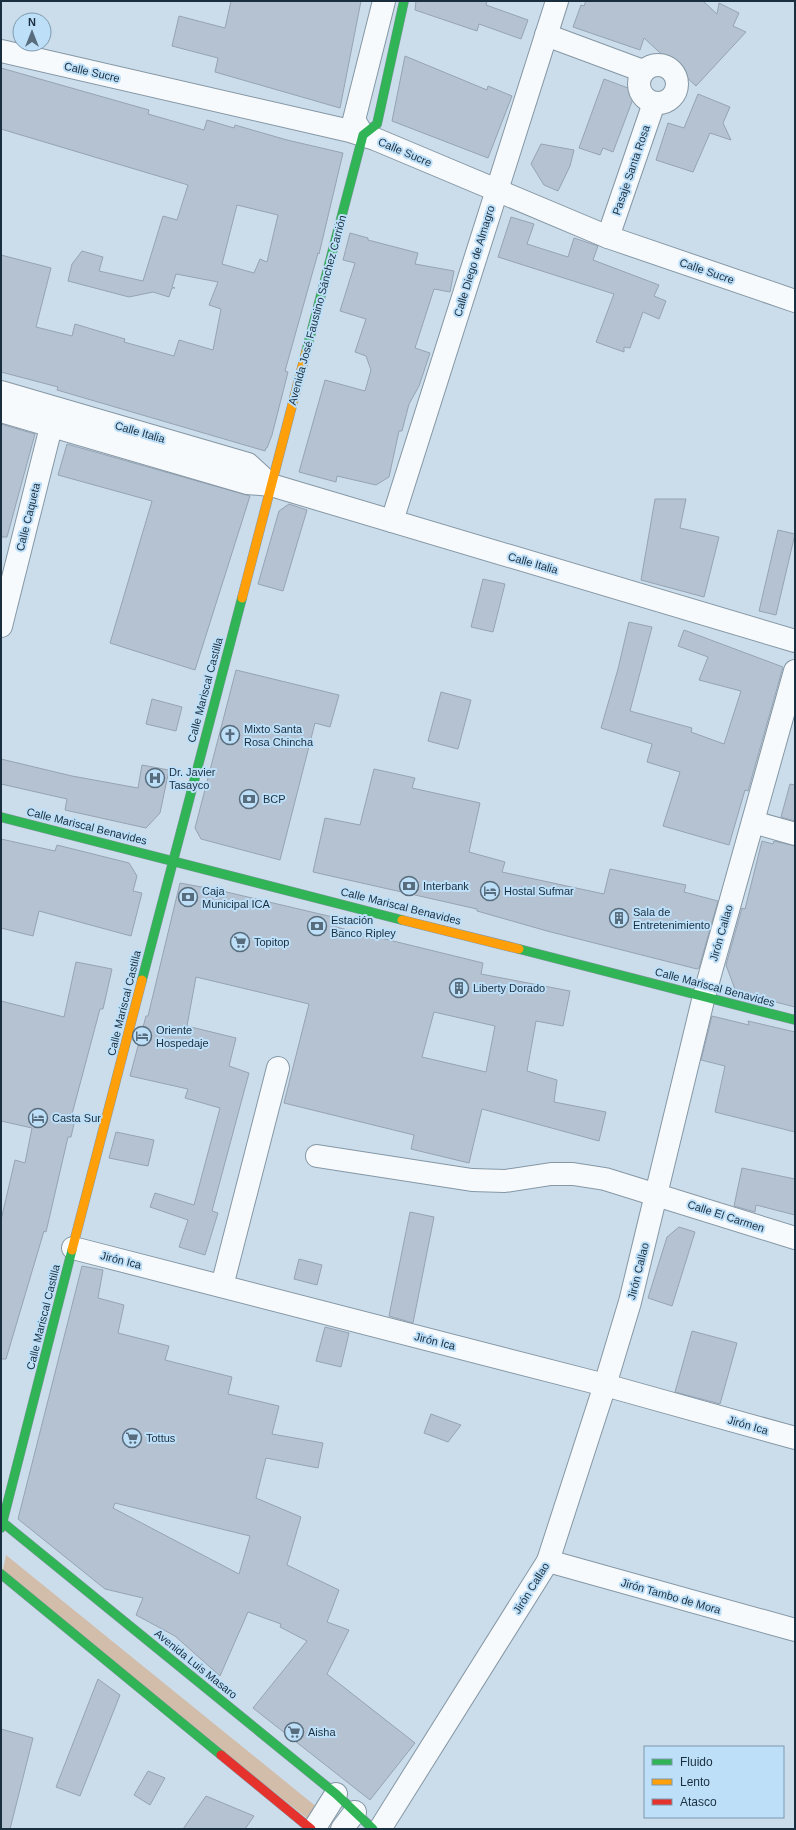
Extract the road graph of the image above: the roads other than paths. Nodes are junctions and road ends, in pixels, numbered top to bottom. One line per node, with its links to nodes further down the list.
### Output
1 (384, 1): 8 (street)
2 (404, 1): 8 (main road)
3 (556, 1): 4 (street, Calle Diego de Almagro)
4 (546, 35): 6 (street); 9 (street, Calle Diego de Almagro)
5 (1, 51): 8 (street, Calle Sucre)
6 (643, 71): 7 (street); 7 (street)
7 (654, 103): 10 (street, Pasaje Santa Rosa)
8 (362, 135): 9 (street, Calle Sucre); 15 (main road, Avenida José Faustino Sánchez Carrión)
9 (496, 190): 10 (street, Calle Sucre); 16 (street, Calle Diego de Almagro)
10 (608, 237): 11 (street, Calle Sucre)
11 (795, 301)
12 (1, 392): 14 (street, Calle Italia)
13 (1, 411): 14 (street, Calle Italia)
14 (53, 417): 15 (street, Calle Italia); 17 (street, Calle Caqueta)
15 (271, 485): 16 (street, Calle Italia); 23 (main road, Calle Mariscal Castilla)
16 (392, 521): 18 (street, Calle Italia)
17 (1, 626)
18 (795, 640)
19 (795, 671): 21 (street, Jirón Callao)
20 (1, 817): 23 (main road, Calle Mariscal Benavides)
21 (753, 822): 22 (street); 24 (street, Jirón Callao)
22 (795, 834)
23 (173, 860): 24 (main road, Calle Mariscal Benavides); 30 (main road, Calle Mariscal Castilla)
24 (704, 996): 25 (main road, Calle Mariscal Benavides); 28 (street, Jirón Callao)
25 (795, 1020)
26 (278, 1068): 31 (street)
27 (317, 1156): 28 (street, Calle El Carmen)
28 (657, 1194): 29 (street, Calle El Carmen); 32 (street, Jirón Callao)
29 (795, 1238)
30 (73, 1248): 31 (street, Jirón Ica); 34 (main road, Calle Mariscal Castilla)
31 (222, 1286): 32 (street, Jirón Ica)
32 (605, 1385): 33 (street, Jirón Ica); 35 (street, Jirón Callao)
33 (795, 1438)
34 (2, 1524): 38 (main road, Avenida Luis Masaro)
35 (548, 1561): 37 (street, Jirón Tambo de Mora); 43 (street, Jirón Callao)
36 (1, 1574): 40 (main road)
37 (795, 1630)
38 (336, 1794): 39 (main road, Avenida Luis Masaro); 40 (street)
39 (355, 1812): 41 (street); 42 (main road, Avenida Luis Masaro)
40 (312, 1829)
41 (342, 1829)
42 (373, 1829)
43 (380, 1829)

